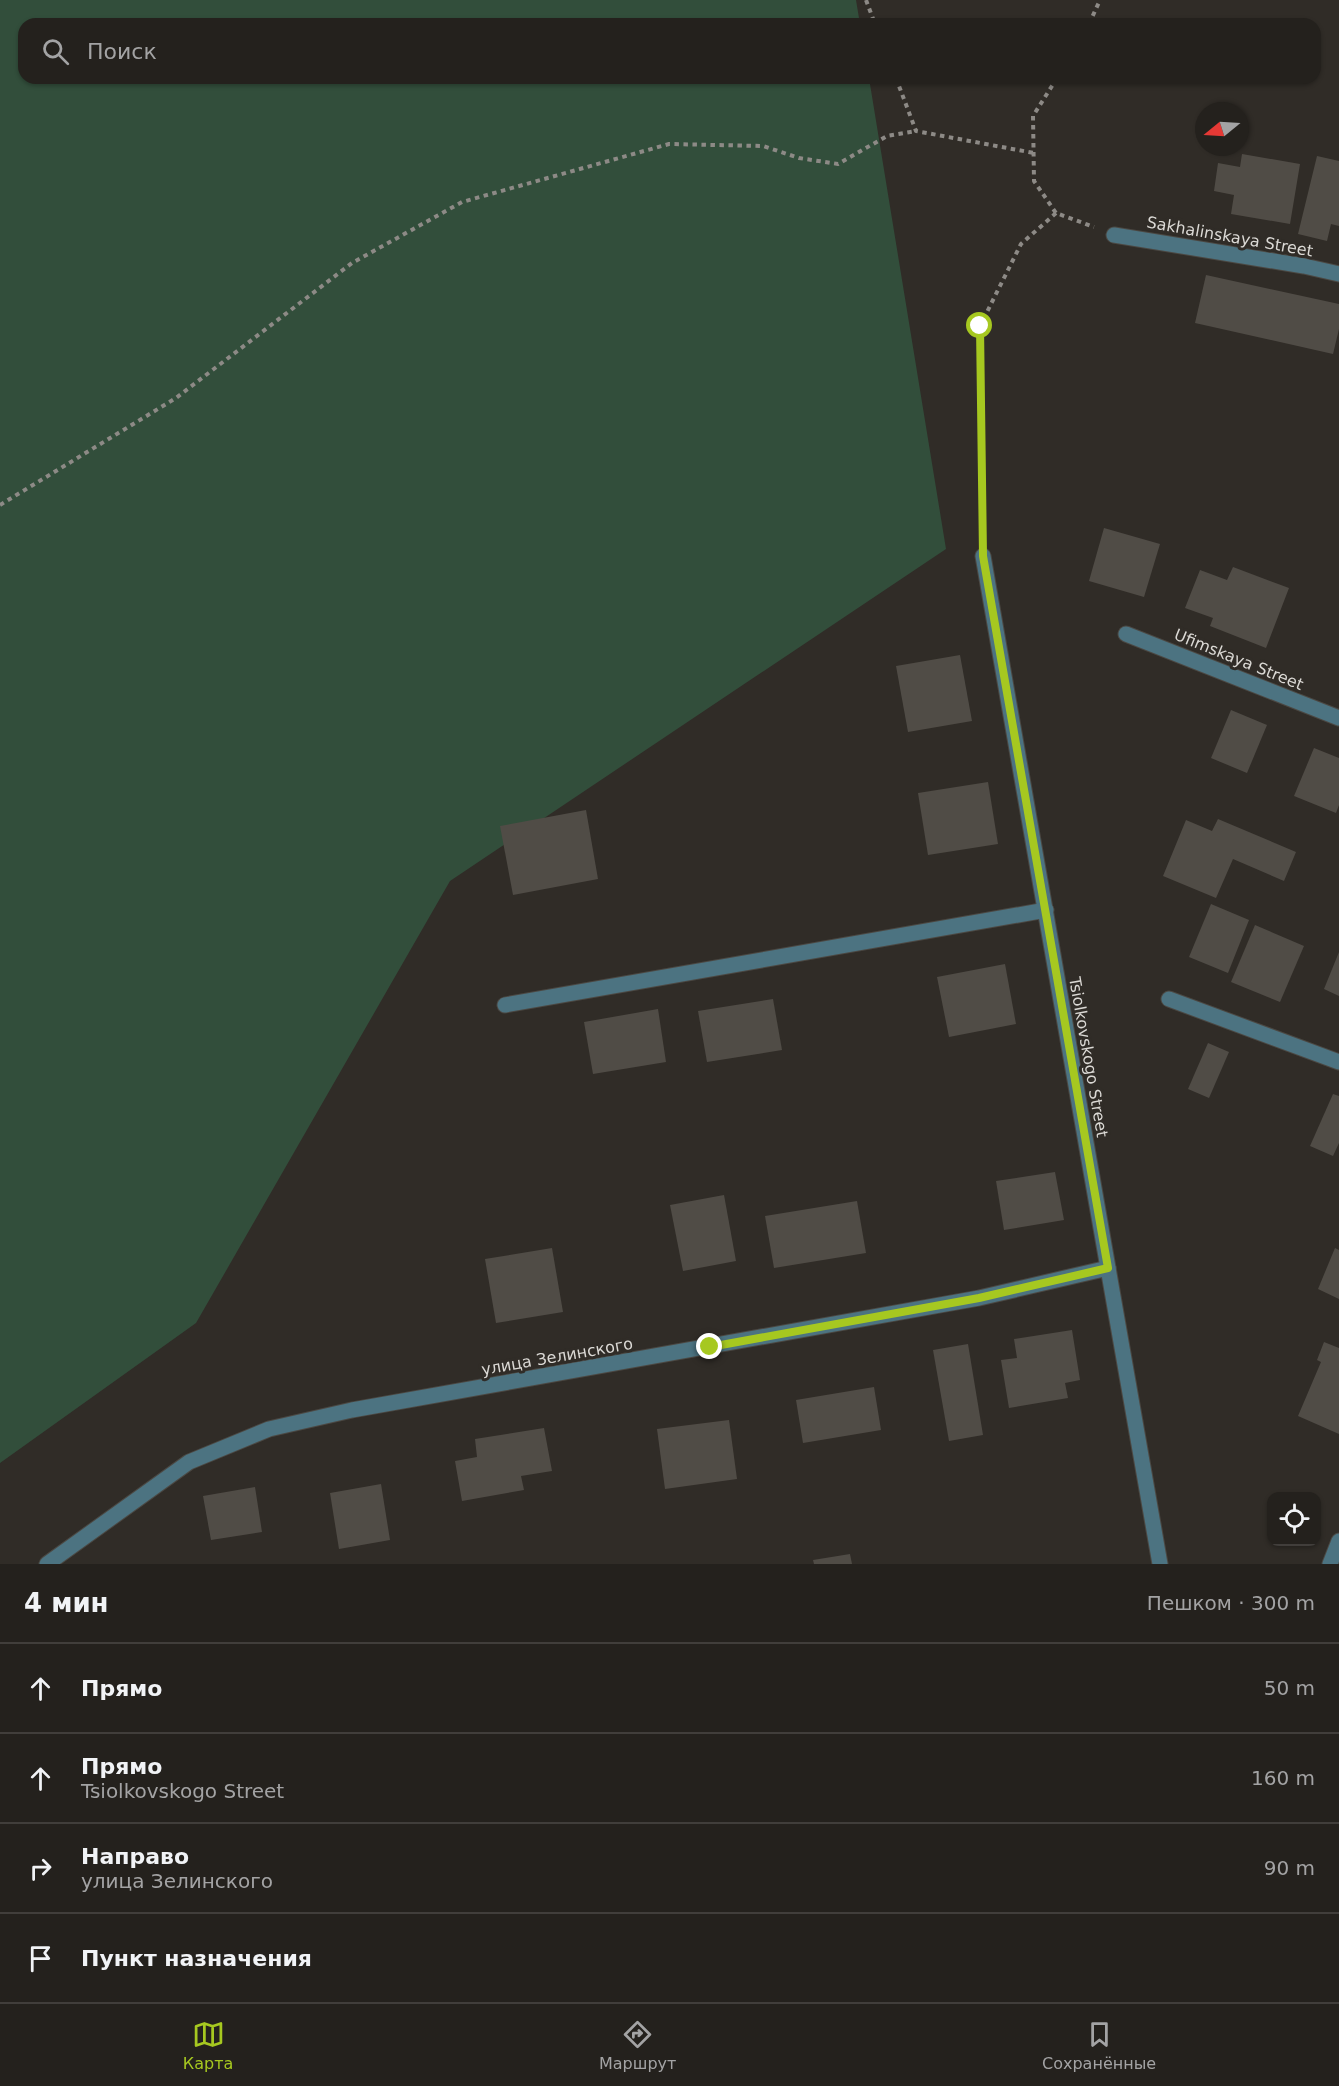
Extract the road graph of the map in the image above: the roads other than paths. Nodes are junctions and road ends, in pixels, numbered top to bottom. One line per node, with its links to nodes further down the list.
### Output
1 (1114, 235): 2 (street, Sakhalinskaya Street)
2 (1339, 274)
3 (983, 556): 6 (street, Tsiolkovskogo Street)
4 (1126, 634): 5 (street, Ufimskaya Street)
5 (1339, 718)
6 (1046, 910): 8 (street); 10 (street, Tsiolkovskogo Street)
7 (1169, 999): 9 (street)
8 (505, 1005)
9 (1339, 1062)
10 (1108, 1268): 12 (street, улица Зелинского); 13 (street, Tsiolkovskogo Street)
11 (1339, 1542): 14 (street)
12 (47, 1564)
13 (1160, 1564)
14 (1330, 1564)

